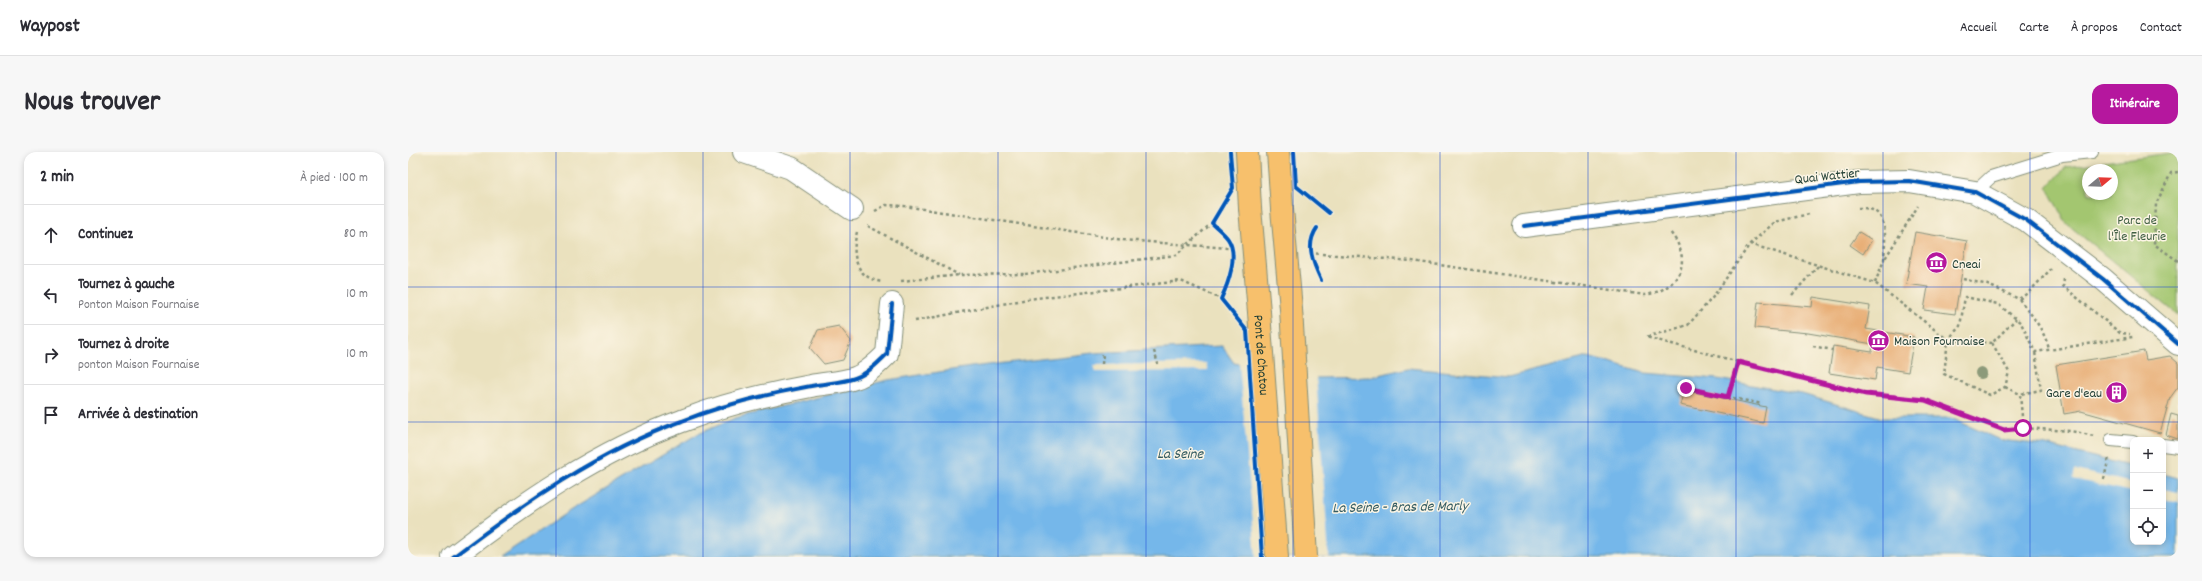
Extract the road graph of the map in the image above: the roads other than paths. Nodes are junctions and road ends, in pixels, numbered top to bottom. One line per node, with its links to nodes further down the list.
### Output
1 (744, 152): 6 (street)
2 (1247, 152): 15 (main road, Pont de Chatou, bridge)
3 (1278, 152): 16 (main road, bridge)
4 (2092, 152): 5 (lane)
5 (1975, 192): 7 (street, Quai Wattier); 9 (street, Quai Wattier)
6 (857, 216)
7 (1524, 226)
8 (892, 304): 14 (street)
9 (2178, 344)
10 (2111, 440): 11 (lane)
11 (2130, 442)
12 (2166, 445): 13 (lane)
13 (2178, 447)
14 (453, 557)
15 (1277, 557)
16 (1306, 557)

